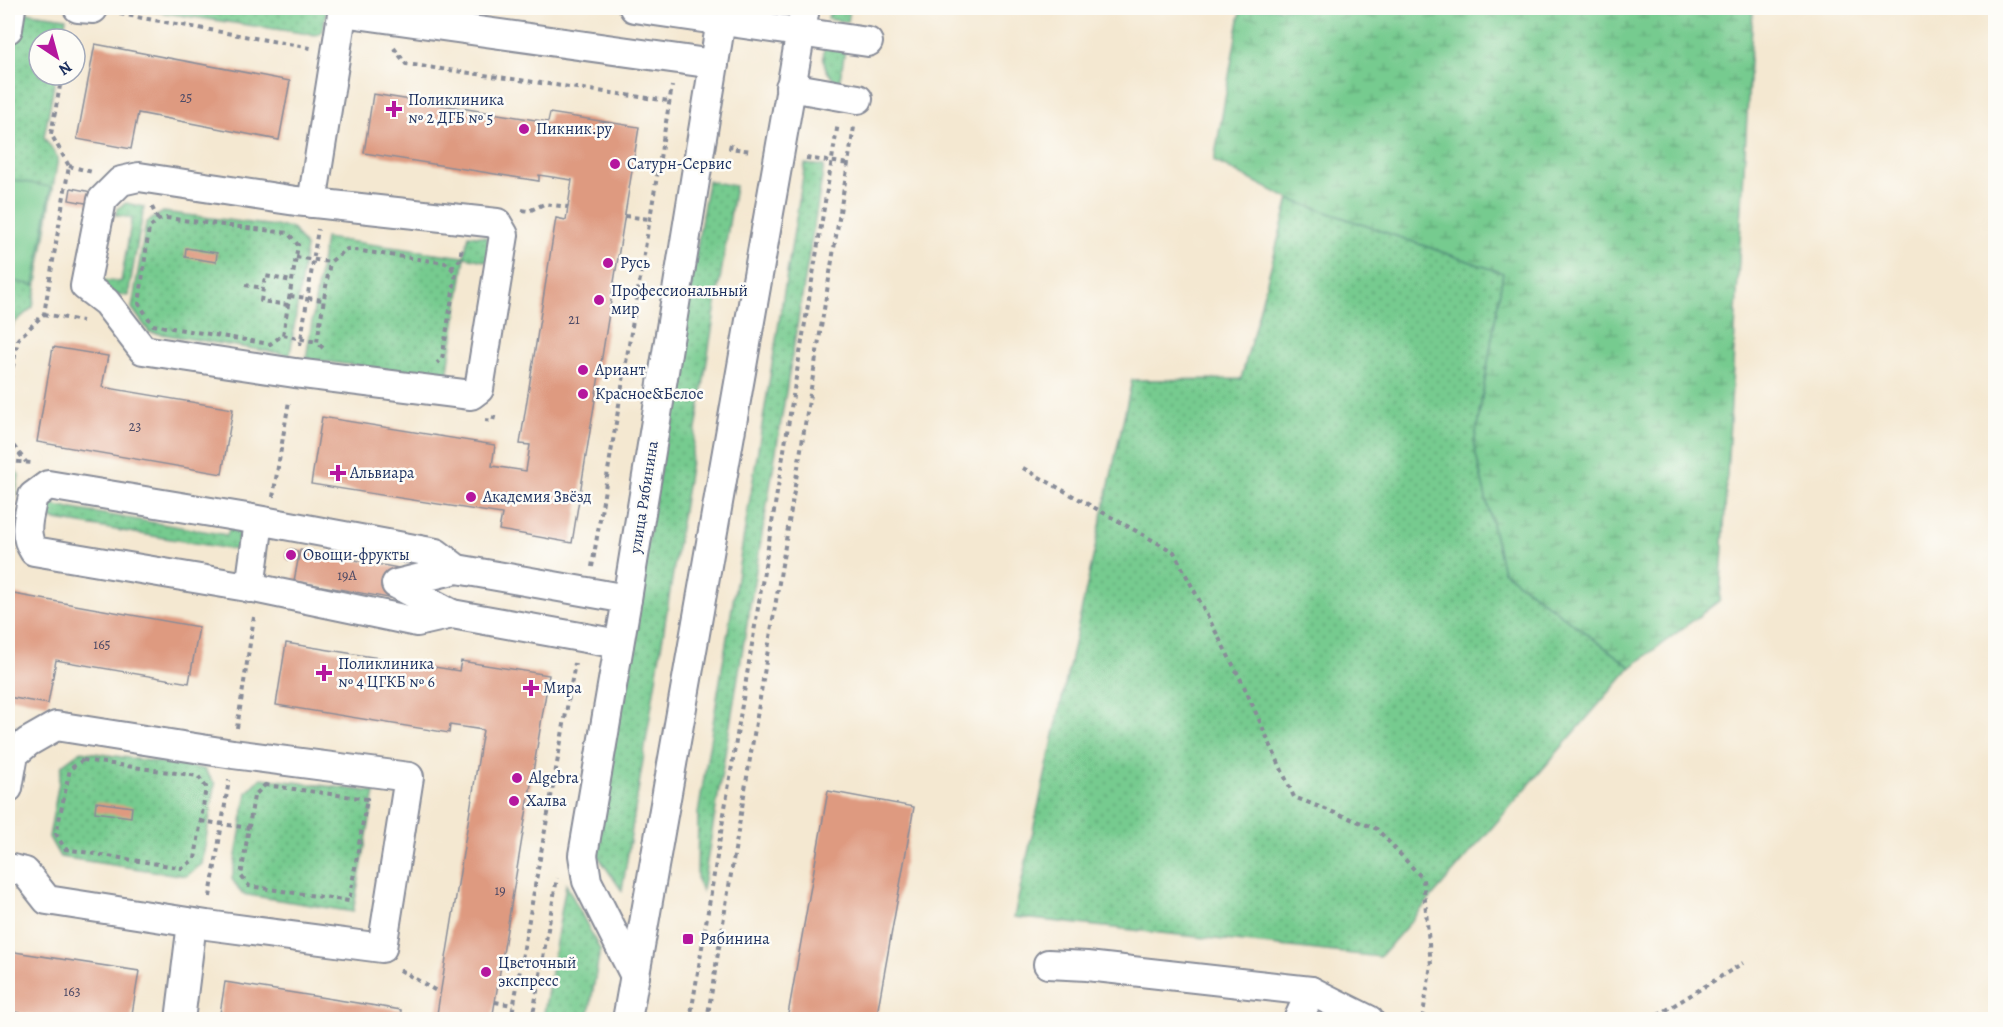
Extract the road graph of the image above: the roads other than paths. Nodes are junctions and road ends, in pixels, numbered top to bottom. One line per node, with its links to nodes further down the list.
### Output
1 (11, 8): 6 (street)
2 (634, 8): 4 (street)
3 (343, 10): 8 (street); 11 (street)
4 (722, 14): 5 (street); 8 (street, улица Рябинина)
5 (803, 20): 7 (street); 9 (street)
6 (8, 29)
7 (868, 42)
8 (714, 64): 15 (street, улица Рябинина)
9 (790, 87): 10 (street); 22 (street)
10 (850, 98)
11 (312, 203): 11 (street)
12 (259, 521): 13 (street); 14 (street); 14 (street)
13 (457, 569): 15 (street); 16 (street)
14 (255, 588): 16 (street)
15 (627, 599): 17 (street, улица Рябинина)
16 (453, 614): 17 (street)
17 (619, 644): 22 (street, улица Рябинина)
18 (8, 788): 20 (street)
19 (8, 868): 20 (street)
20 (200, 924): 24 (street)
21 (1048, 964): 23 (street)
22 (635, 976): 25 (street)
23 (1311, 991): 26 (street); 27 (street)
24 (180, 1020)
25 (627, 1020)
26 (1298, 1020)
27 (1369, 1020)

